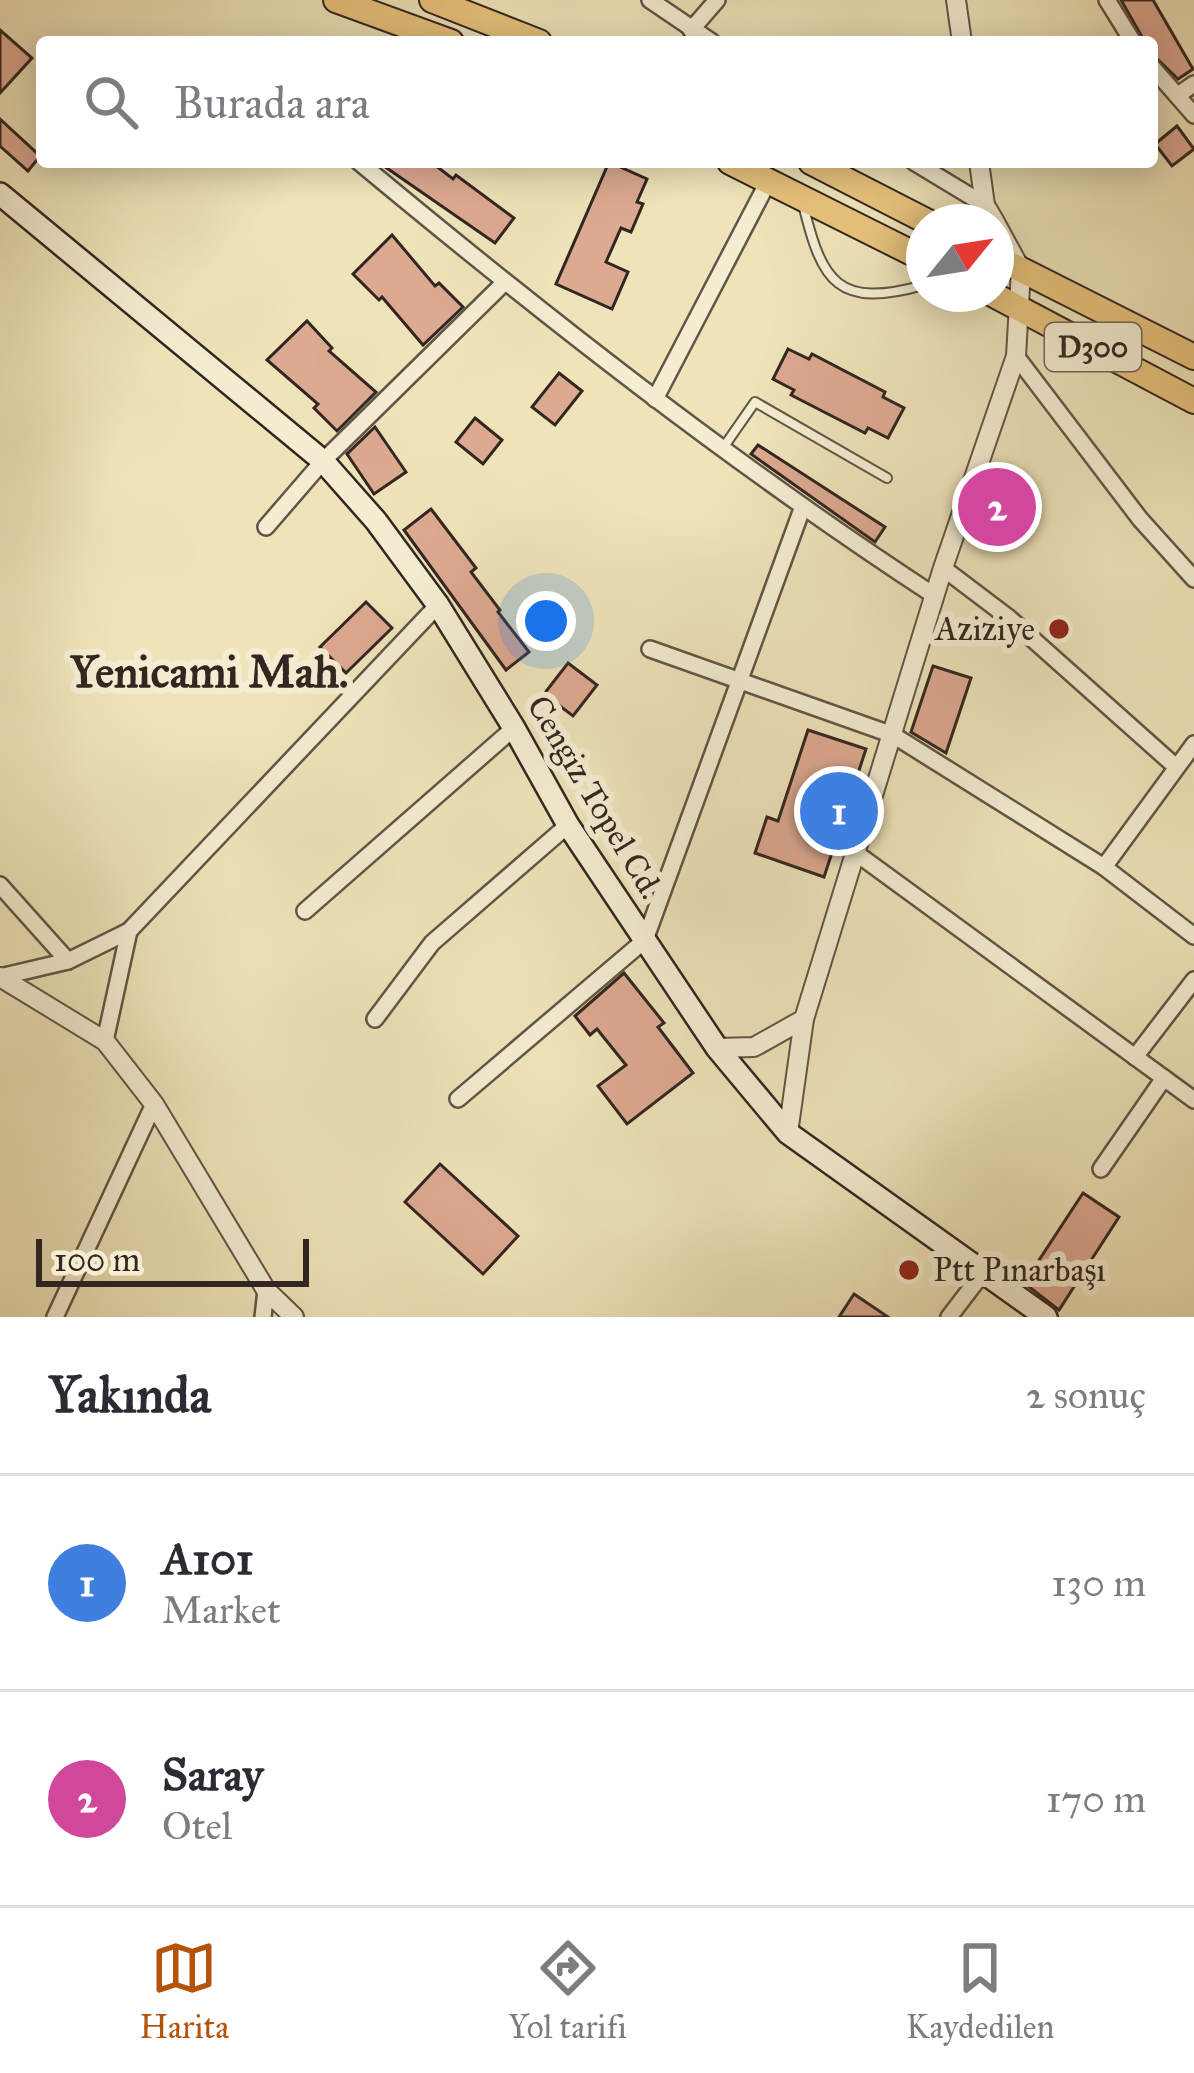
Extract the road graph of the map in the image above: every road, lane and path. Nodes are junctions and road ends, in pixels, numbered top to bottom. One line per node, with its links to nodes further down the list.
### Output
1 (336, 0): 8 (highway)
2 (432, 0): 9 (highway)
3 (650, 0): 7 (street)
4 (717, 0): 7 (street)
5 (956, 0): 11 (street)
6 (1107, 0): 12 (street)
7 (691, 30): 10 (street)
8 (398, 33)
9 (524, 36)
10 (702, 36)
11 (961, 36)
12 (1129, 36)
13 (1158, 74): 15 (street)
14 (1194, 85): 15 (street)
15 (1178, 95): 16 (street)
16 (1194, 116)
17 (366, 168): 32 (street)
18 (743, 168): 22 (highway)
19 (823, 168): 27 (highway)
20 (923, 168): 25 (street)
21 (980, 168): 26 (street)
22 (769, 180): 24 (highway); 38 (street)
23 (0, 194): 41 (main road, Cengiz Topel Cd.)
24 (802, 197): 28 (highway); 33 (lane)
25 (974, 204)
26 (989, 204)
27 (906, 211)
28 (906, 250)
29 (1014, 256): 31 (street)
30 (1014, 266): 31 (highway, D300)
31 (1022, 270): 35 (street); 37 (highway, D300)
32 (504, 283): 38 (street); 41 (street)
33 (906, 290)
34 (1014, 305): 35 (highway, D300)
35 (1020, 308): 36 (street); 39 (highway, D300)
36 (1016, 356): 45 (street); 46 (street)
37 (1194, 357)
38 (655, 399): 40 (street)
39 (1194, 401)
40 (722, 449): 42 (lane); 43 (street)
41 (323, 461): 44 (street); 48 (main road, Cengiz Topel Cd.)
42 (887, 478)
43 (802, 509): 47 (street); 50 (street)
44 (266, 527)
45 (943, 568): 47 (street); 54 (street)
46 (1194, 579)
47 (935, 596): 52 (street)
48 (438, 605): 51 (main road, Cengiz Topel Cd.); 60 (street)
49 (650, 650): 50 (street)
50 (738, 680): 52 (street); 62 (street)
51 (514, 728): 55 (main road, Cengiz Topel Cd.); 59 (street)
52 (893, 735): 56 (street); 57 (street)
53 (1194, 744): 54 (street)
54 (1175, 766): 57 (street)
55 (568, 825): 62 (main road, Cengiz Topel Cd.); 66 (street)
56 (856, 853): 67 (street); 70 (street)
57 (1105, 867): 61 (street)
58 (0, 885): 63 (street)
59 (305, 911)
60 (130, 932): 63 (street); 68 (street)
61 (1194, 936)
62 (644, 940): 69 (main road, Cengiz Topel Cd.); 72 (street)
63 (68, 961): 64 (street)
64 (0, 977): 68 (street)
65 (1194, 980): 70 (street)
66 (375, 1019)
67 (804, 1019): 69 (street); 75 (street)
68 (105, 1040): 74 (street)
69 (717, 1048): 75 (main road, Cengiz Topel Cd.)
70 (1136, 1057): 71 (street)
71 (1164, 1078): 73 (street); 76 (street)
72 (458, 1099)
73 (1194, 1100)
74 (154, 1104): 78 (street); 79 (street)
75 (788, 1132): 77 (main road, Cengiz Topel Cd.)
76 (1102, 1169)
77 (982, 1274): 82 (street); 83 (main road, Cengiz Topel Cd.)
78 (266, 1290): 80 (street); 81 (street)
79 (56, 1317)
80 (263, 1317)
81 (294, 1317)
82 (949, 1317)
83 (1046, 1317)

